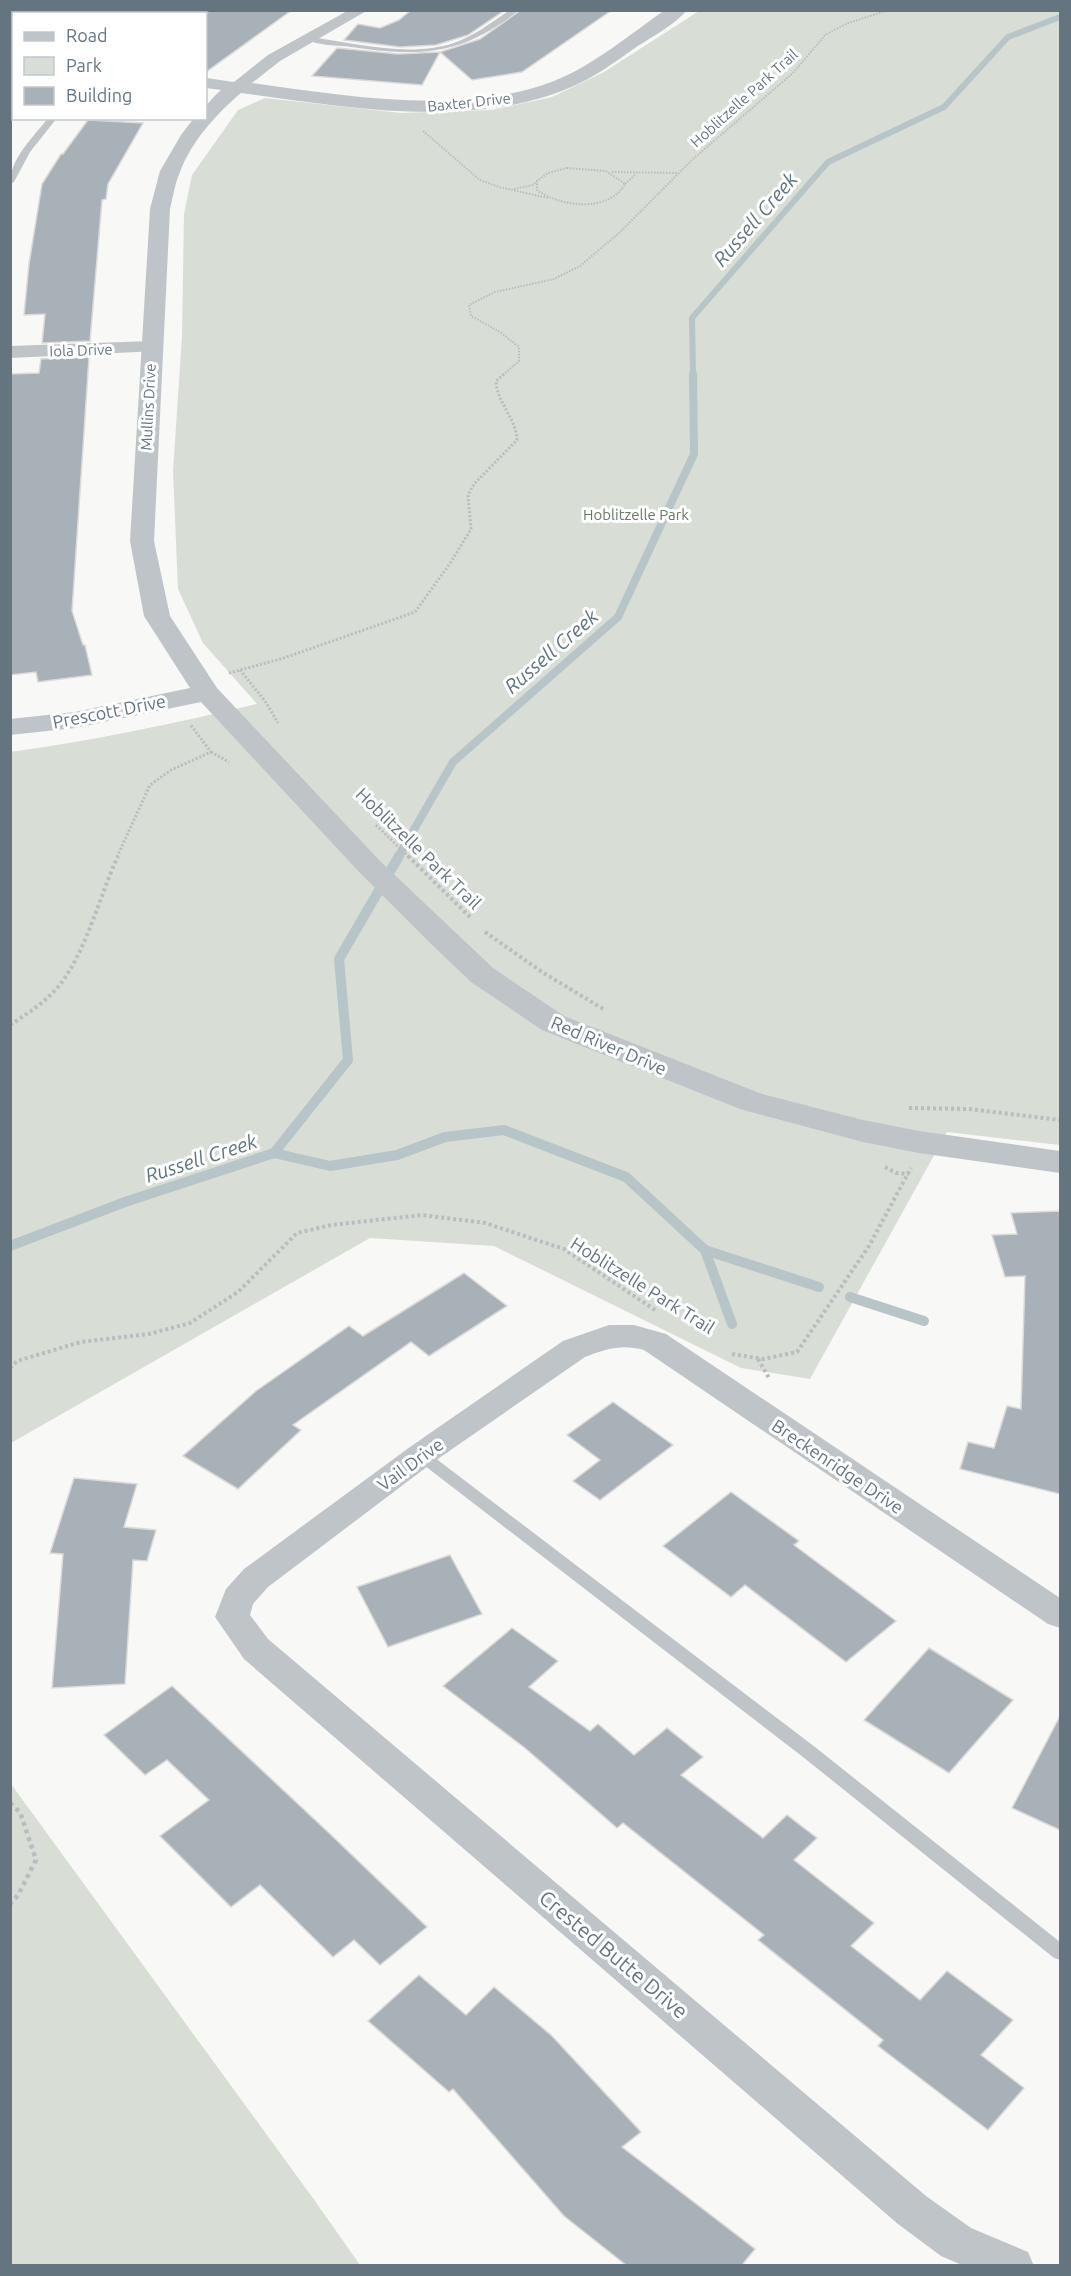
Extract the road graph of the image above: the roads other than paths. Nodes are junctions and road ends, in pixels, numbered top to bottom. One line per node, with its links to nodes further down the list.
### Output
1 (361, 10): 4 (street, Mullins Drive)
2 (516, 10): 4 (lane)
3 (678, 10): 6 (street, Baxter Drive)
4 (310, 39): 6 (street, Mullins Drive)
5 (207, 83): 6 (street)
6 (237, 87): 7 (street, Mullins Drive)
7 (207, 116)
8 (51, 120): 10 (lane)
9 (203, 120): 11 (street, Mullins Drive)
10 (10, 182)
11 (151, 347): 12 (street, Iola Drive); 13 (street, Mullins Drive)
12 (10, 352)
13 (216, 683): 14 (street, Prescott Drive); 15 (street, Red River Drive)
14 (10, 727)
15 (1060, 1162)
16 (609, 1336): 17 (street, Vail Drive); 18 (street, Breckenridge Drive)
17 (421, 1455): 19 (street, Vail Drive); 20 (lane)
18 (1060, 1615)
19 (232, 1617): 21 (street, Crested Butte Drive)
20 (1060, 1952)
21 (1013, 2265)

